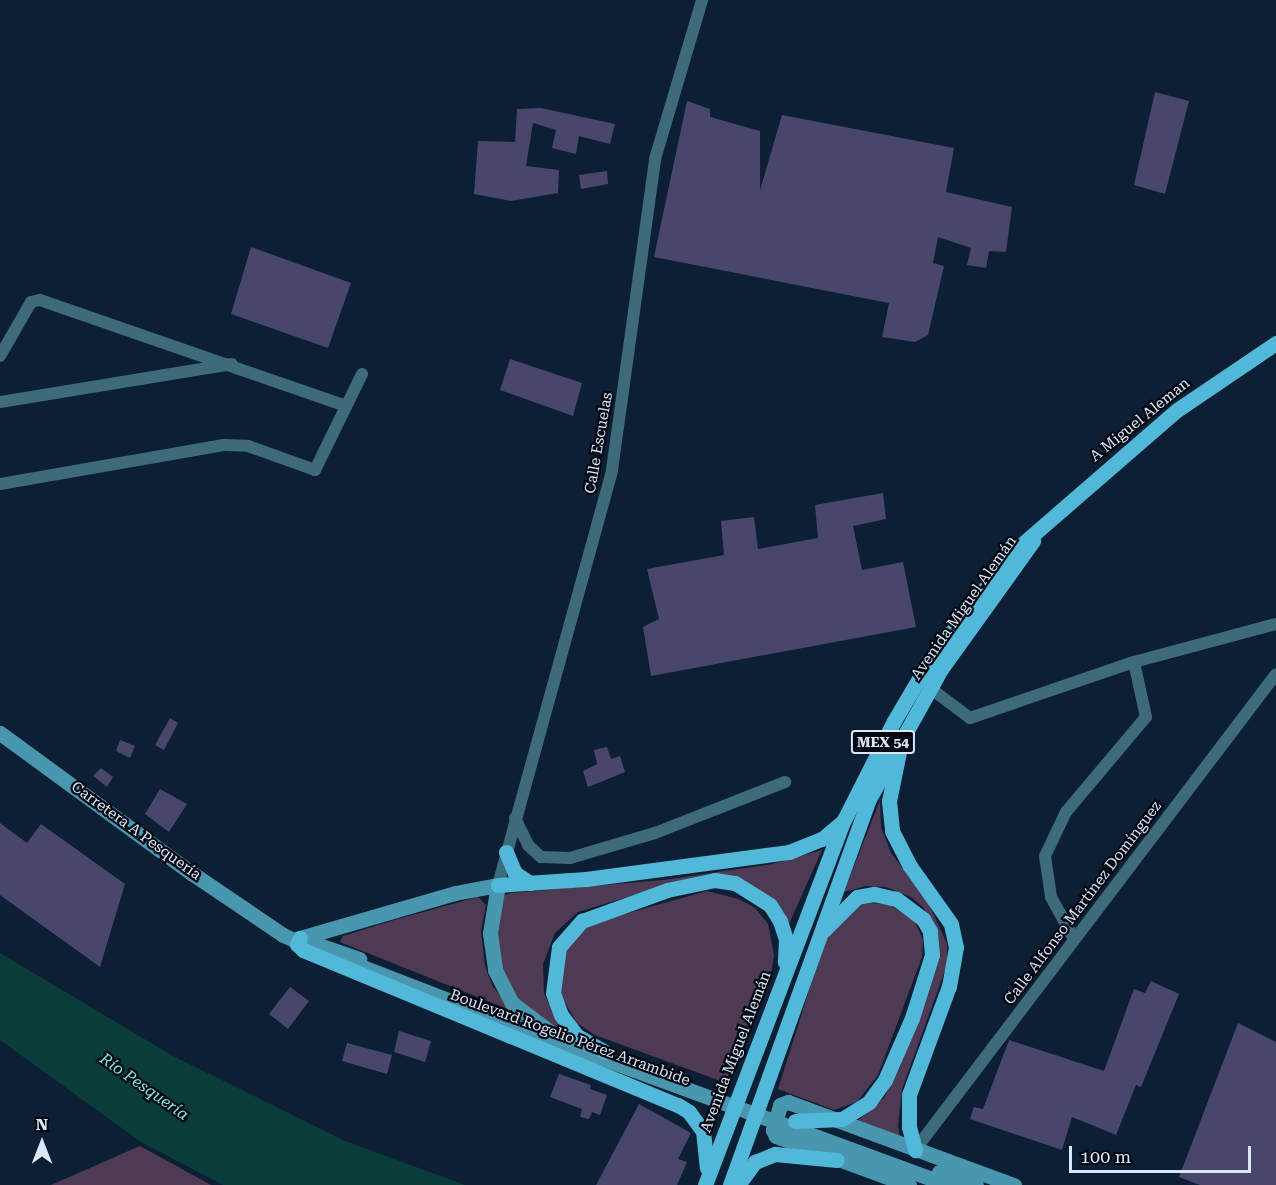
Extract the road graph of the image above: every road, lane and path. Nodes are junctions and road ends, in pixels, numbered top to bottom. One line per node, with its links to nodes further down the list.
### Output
1 (702, 0): 18 (street, Calle Escuelas)
2 (1276, 343): 9 (main road, A Miguel Aleman / MEX 54)
3 (0, 356): 4 (street)
4 (233, 364): 6 (street); 7 (street)
5 (362, 374): 7 (street)
6 (0, 402)
7 (346, 406): 8 (street)
8 (0, 484)
9 (1035, 535): 10 (main road, Avenida Miguel Alemán / MEX 54)
10 (976, 608): 14 (main road, Avenida Miguel Alemán / MEX 54); 19 (main road, Avenida Miguel Alemán / MEX 54)
11 (1276, 624): 12 (street)
12 (1134, 662): 14 (street); 23 (street)
13 (1276, 674): 23 (street, Calle Alfonso Martínez Domínguez)
14 (930, 688): 16 (main road, Avenida Miguel Alemán / MEX 54)
15 (0, 733): 24 (main road, Carretera A Pesquería)
16 (901, 738): 25 (main road, Avenida Miguel Alemán / MEX 54); 33 (main road)
17 (785, 782): 18 (street)
18 (515, 818): 20 (street, Calle Escuelas)
19 (844, 820): 21 (main road); 27 (main road, Avenida Miguel Alemán / MEX 54)
20 (506, 852): 21 (main road); 22 (street, Calle Escuelas)
21 (531, 883): 22 (main road)
22 (498, 885): 24 (main road); 28 (main road)
23 (1074, 939): 33 (street, Calle Alfonso Martínez Domínguez)
24 (299, 940): 26 (main road, Boulevard Rogelio Pérez Arrambide); 35 (main road)
25 (816, 940): 31 (main road, Avenida Miguel Alemán / MEX 54); 32 (main road)
26 (392, 975): 28 (main road, Boulevard Rogelio Pérez Arrambide); 39 (main road, Boulevard Rogelio Pérez Arrambide)
27 (783, 980): 29 (main road); 30 (main road, Avenida Miguel Alemán / MEX 54)
28 (550, 1032): 29 (main road, Boulevard Rogelio Pérez Arrambide)
29 (605, 1052): 30 (main road, Boulevard Rogelio Pérez Arrambide)
30 (737, 1100): 31 (main road, Boulevard Rogelio Pérez Arrambide); 35 (main road, Avenida Miguel Alemán / MEX 54)
31 (758, 1108): 32 (main road, Boulevard Rogelio Pérez Arrambide); 36 (main road, Avenida Miguel Alemán / MEX 54)
32 (795, 1122): 40 (main road, Boulevard Rogelio Pérez Arrambide)
33 (915, 1150): 34 (main road); 41 (main road)
34 (837, 1160): 37 (main road); 38 (main road)
35 (705, 1184)
36 (730, 1185)
37 (738, 1185)
38 (909, 1185)
39 (949, 1185)
40 (976, 1185)
41 (1014, 1185)

